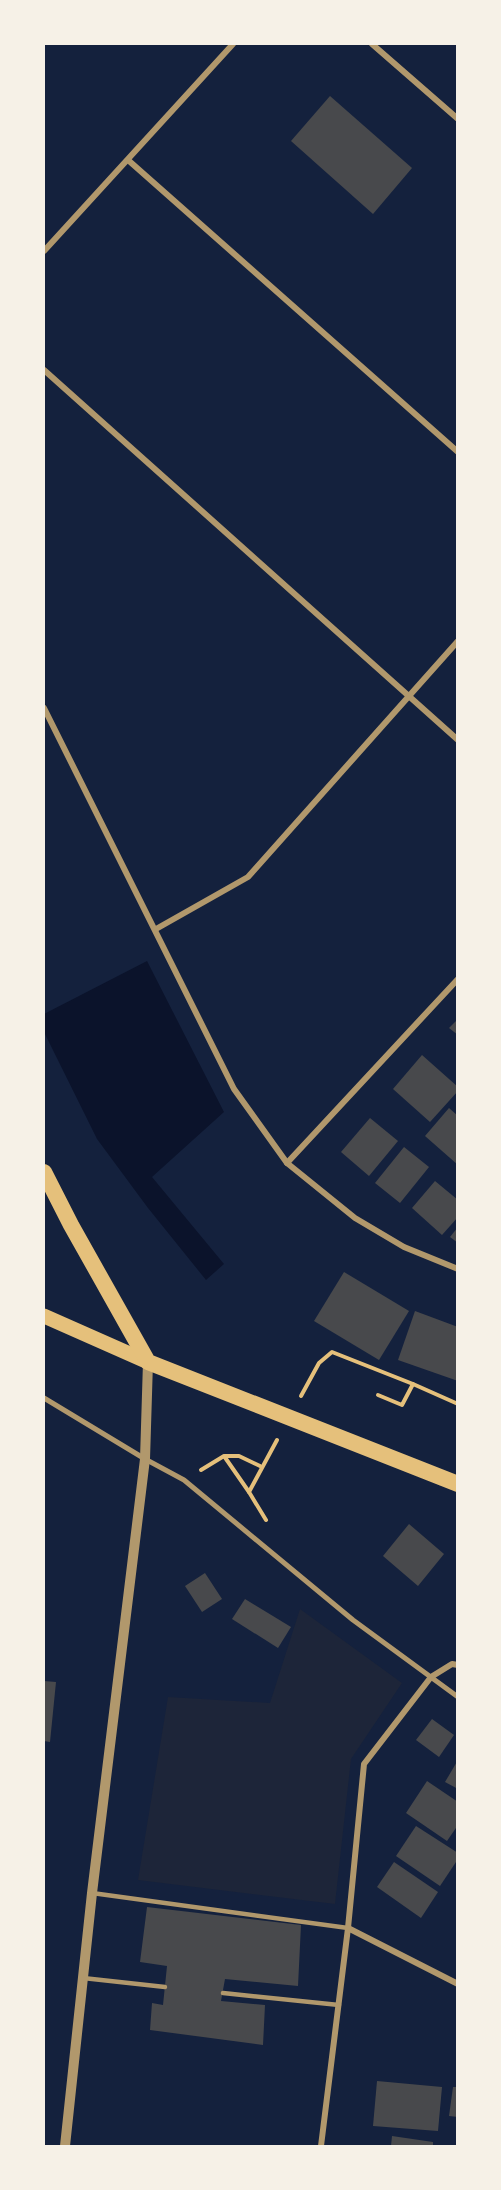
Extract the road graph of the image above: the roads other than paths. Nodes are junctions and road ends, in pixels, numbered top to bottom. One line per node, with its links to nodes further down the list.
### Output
1 (233, 44): 4 (street)
2 (372, 44): 3 (street)
3 (458, 119)
4 (128, 160): 5 (street); 7 (street)
5 (44, 251)
6 (44, 370): 9 (street)
7 (458, 452)
8 (458, 641): 9 (street)
9 (408, 698): 11 (street); 12 (street)
10 (44, 708): 12 (street)
11 (458, 740)
12 (156, 930): 14 (street)
13 (458, 979): 14 (street)
14 (287, 1163): 16 (street)
15 (44, 1172): 18 (highway)
16 (458, 1269)
17 (44, 1316): 18 (main road)
18 (148, 1362): 20 (street); 21 (highway)
19 (44, 1398): 20 (street)
20 (145, 1459): 23 (street); 25 (street)
21 (458, 1484)
22 (458, 1665): 23 (street)
23 (431, 1677): 24 (street); 26 (street)
24 (458, 1697)
25 (92, 1893): 26 (lane); 27 (street)
26 (348, 1928): 28 (street); 31 (street)
27 (83, 1978): 29 (lane); 32 (street)
28 (458, 1984)
29 (165, 1987)
30 (223, 1993): 31 (lane)
31 (339, 2005): 33 (street)
32 (65, 2146)
33 (321, 2146)

